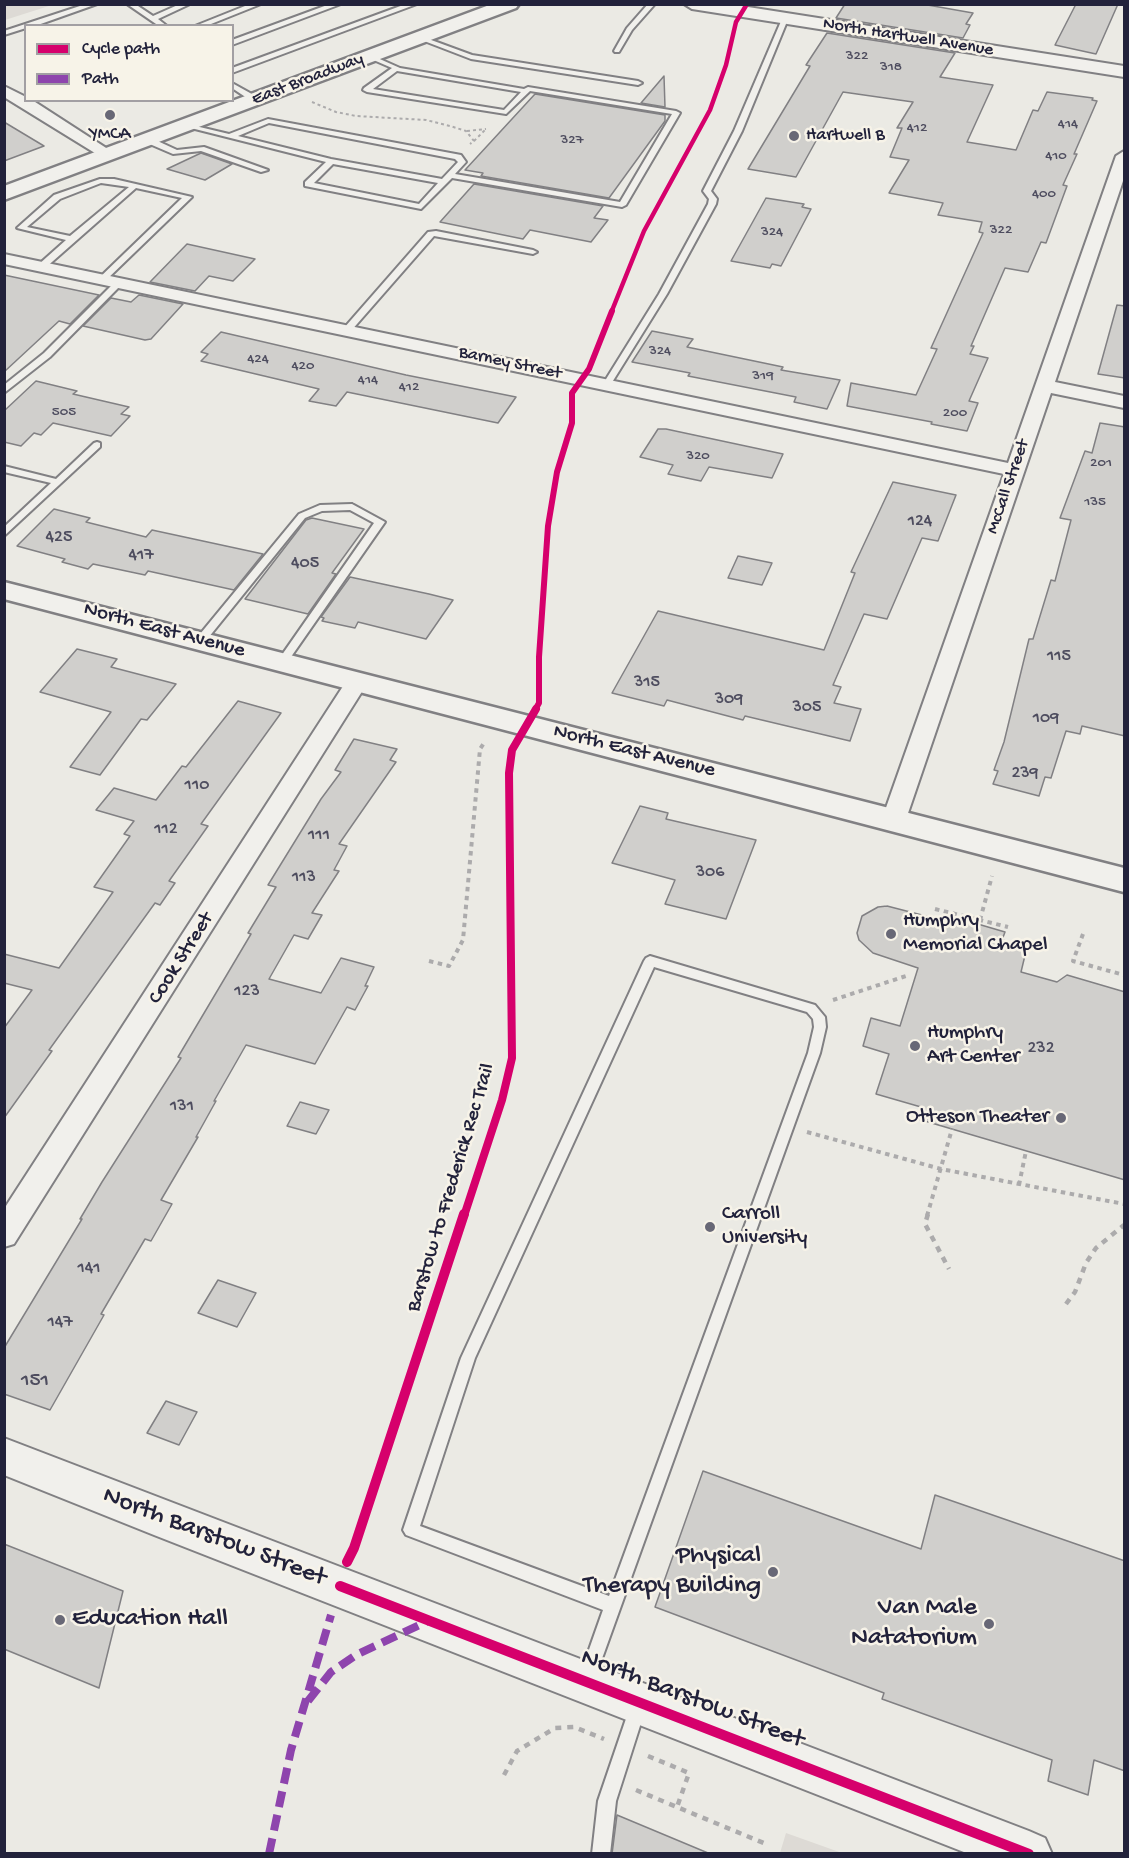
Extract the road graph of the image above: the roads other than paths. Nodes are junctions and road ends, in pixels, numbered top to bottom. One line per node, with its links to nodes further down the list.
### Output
1 (94, 4): 12 (lane)
2 (130, 4): 10 (lane)
3 (187, 4): 10 (lane)
4 (258, 4): 14 (lane)
5 (338, 4): 18 (lane)
6 (414, 4): 22 (lane)
7 (652, 4): 19 (lane)
8 (692, 4): 11 (street, North Hartwell Avenue)
9 (502, 6): 17 (main road, East Broadway)
10 (153, 19): 13 (lane)
11 (785, 19): 23 (street, North Hartwell Avenue); 48 (lane)
12 (32, 24)
13 (161, 24)
14 (203, 24)
15 (24, 27): 16 (lane)
16 (4, 33)
17 (421, 38): 20 (main road, East Broadway); 24 (lane)
18 (234, 42)
19 (618, 51)
20 (371, 57): 21 (lane); 28 (main road, East Broadway)
21 (396, 69): 27 (lane); 27 (lane)
22 (234, 70)
23 (1125, 72)
24 (638, 83)
25 (234, 86): 28 (lane)
26 (4, 90): 32 (street)
27 (527, 90): 36 (lane)
28 (256, 100): 29 (main road, East Broadway)
29 (187, 126): 30 (lane); 31 (main road, East Broadway)
30 (231, 136): 34 (lane); 36 (lane)
31 (148, 140): 32 (main road, East Broadway); 35 (lane)
32 (109, 155): 39 (main road, East Broadway)
33 (1125, 156): 40 (street, McCall Street)
34 (331, 161): 37 (lane); 37 (lane)
35 (264, 170)
36 (449, 175): 37 (lane)
37 (443, 182)
38 (134, 186): 42 (lane); 42 (lane); 46 (lane)
39 (4, 194)
40 (1104, 214): 41 (street); 49 (street, McCall Street)
41 (1125, 217)
42 (72, 239): 45 (lane)
43 (533, 252): 47 (lane)
44 (4, 259): 45 (street, Barney Street)
45 (41, 267): 46 (street, Barney Street)
46 (110, 281): 47 (street, Barney Street); 50 (lane)
47 (347, 330): 48 (street, Barney Street)
48 (606, 384): 54 (street, Barney Street)
49 (1045, 386): 51 (street); 54 (street, McCall Street)
50 (4, 390)
51 (1125, 402)
52 (97, 445): 55 (lane)
53 (4, 469): 55 (lane)
54 (1014, 470): 61 (street, McCall Street)
55 (58, 482): 56 (lane)
56 (4, 532)
57 (4, 590): 58 (main road, North East Avenue)
58 (200, 641): 59 (main road, North East Avenue); 59 (lane)
59 (282, 662): 60 (main road, North East Avenue)
60 (357, 682): 61 (main road, North East Avenue); 63 (street, Cook Street)
61 (894, 819): 62 (main road, North East Avenue)
62 (1125, 880)
63 (4, 1235)
64 (4, 1456): 66 (street, North Barstow Street)
65 (613, 1606): 65 (lane); 66 (lane)
66 (585, 1682): 67 (street, North Barstow Street)
67 (640, 1703): 68 (lane); 69 (street, North Barstow Street)
68 (601, 1854)
69 (1029, 1854)

